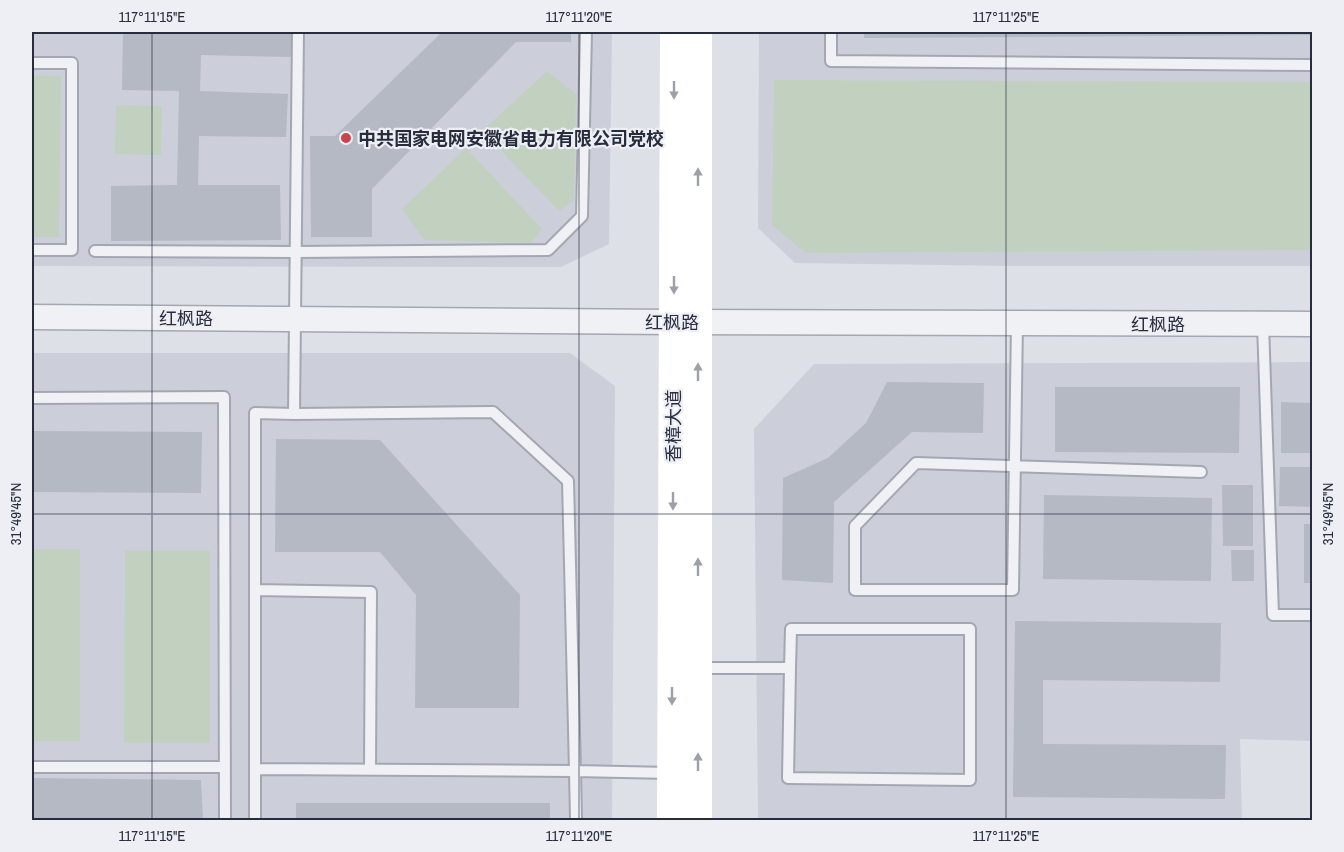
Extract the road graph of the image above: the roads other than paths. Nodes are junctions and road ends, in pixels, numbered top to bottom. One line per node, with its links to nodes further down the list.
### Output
1 (298, 32): 10 (lane)
2 (586, 32): 10 (lane)
3 (674, 32): 13 (main road, 香樟大道, one-way to 13)
4 (698, 32): 13 (main road, 香樟大道, one-way to 4)
5 (831, 32): 7 (lane)
6 (32, 63): 8 (lane)
7 (1312, 65)
8 (32, 250)
9 (95, 251): 10 (lane)
10 (295, 252): 12 (lane)
11 (32, 317): 12 (street, 红枫路)
12 (294, 319): 13 (street, 红枫路); 18 (lane)
13 (686, 322): 14 (street, 红枫路); 23 (main road, 香樟大道, one-way to 13); 30 (main road, 香樟大道, one-way to 30)
14 (1017, 323): 15 (street, 红枫路); 19 (lane)
15 (1263, 324): 16 (street, 红枫路); 22 (lane)
16 (1312, 324)
17 (32, 398): 26 (lane)
18 (294, 414): 21 (lane); 29 (lane)
19 (1015, 467): 19 (lane); 20 (lane)
20 (1201, 472)
21 (255, 590): 27 (lane); 28 (lane)
22 (1312, 615)
23 (698, 668): 24 (lane); 35 (main road, 香樟大道, one-way to 23)
24 (790, 668): 24 (lane)
25 (32, 767): 26 (lane)
26 (225, 767): 31 (lane)
27 (255, 769): 28 (lane); 32 (lane)
28 (370, 770): 29 (lane)
29 (575, 771): 30 (lane); 33 (lane)
30 (671, 773): 34 (main road, 香樟大道)
31 (225, 820)
32 (255, 820)
33 (576, 820)
34 (671, 820)
35 (698, 820)

